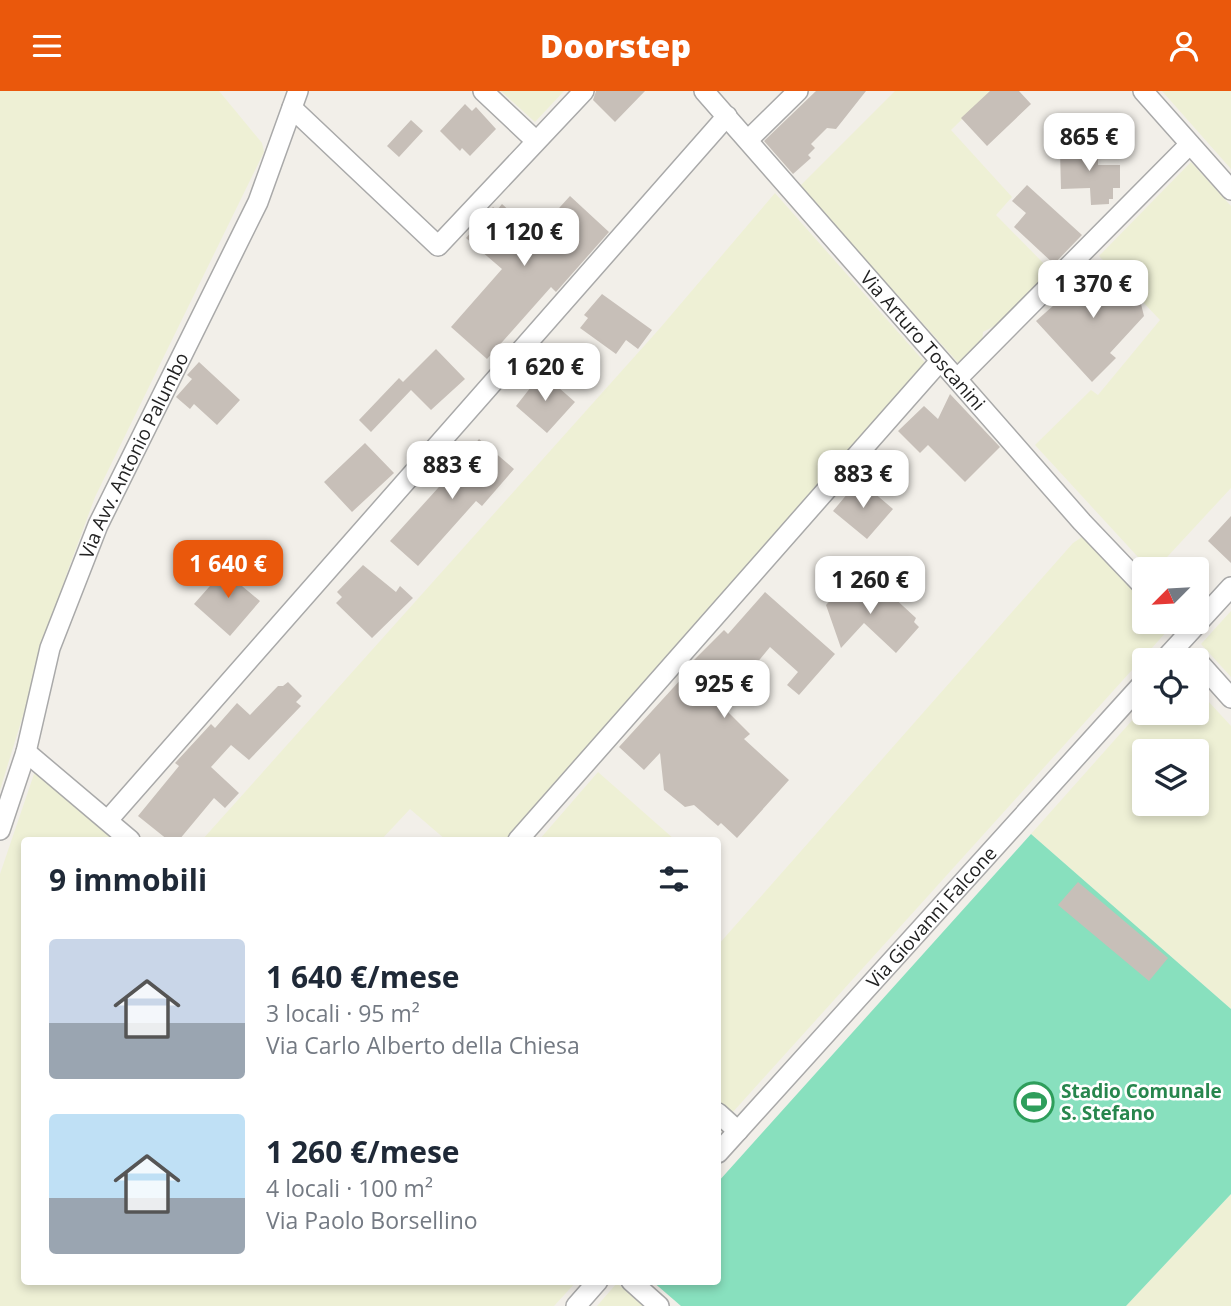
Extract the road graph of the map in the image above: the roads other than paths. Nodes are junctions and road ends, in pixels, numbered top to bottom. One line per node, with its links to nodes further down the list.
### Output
1 (483, 91): 9 (street)
2 (584, 91): 9 (street)
3 (704, 91): 7 (street, Via Arturo Toscanini)
4 (798, 91): 8 (street)
5 (1143, 91): 10 (street)
6 (295, 100): 9 (street); 20 (street, Via Avv. Antonio Palumbo)
7 (727, 117): 8 (street, Via Arturo Toscanini); 21 (street)
8 (748, 140): 12 (street, Via Arturo Toscanini)
9 (536, 141)
10 (1189, 145): 11 (street); 13 (street)
11 (1231, 190)
12 (940, 361): 13 (street, Via Arturo Toscanini); 24 (street)
13 (957, 379): 14 (street, Via Arturo Toscanini)
14 (1132, 574)
15 (1231, 587): 16 (street)
16 (1209, 607)
17 (1209, 673): 19 (street)
18 (1132, 694): 26 (street, Via Giovanni Falcone)
19 (1231, 698)
20 (26, 752): 21 (street); 22 (street, Via Avv. Antonio Palumbo)
21 (108, 820): 23 (street)
22 (0, 830)
23 (127, 837)
24 (521, 837)
25 (721, 1116): 26 (street)
26 (738, 1131): 27 (street, Via Giovanni Falcone)
27 (721, 1150)
28 (594, 1285): 30 (street)
29 (635, 1285): 31 (street)
30 (576, 1306)
31 (659, 1306)

